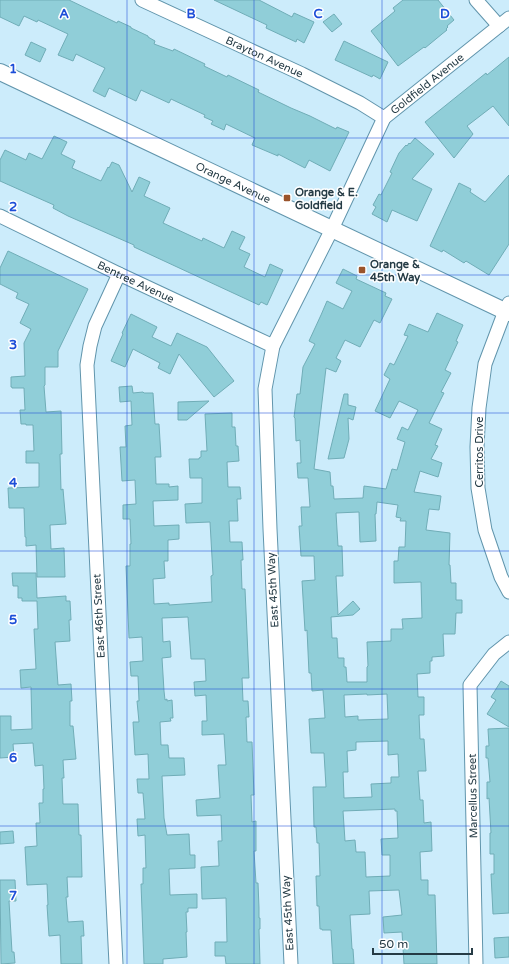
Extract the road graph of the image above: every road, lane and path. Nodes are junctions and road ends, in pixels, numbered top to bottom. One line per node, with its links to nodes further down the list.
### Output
1 (142, 0): 5 (street, Brayton Avenue)
2 (476, 0): 3 (street)
3 (504, 22): 5 (street, Goldfield Avenue)
4 (0, 72): 7 (street, Orange Avenue)
5 (384, 118): 7 (street, Goldfield Avenue)
6 (0, 216): 8 (street, Bentree Avenue)
7 (332, 229): 9 (street, Orange Avenue); 10 (street, East 45th Way)
8 (119, 274): 10 (street, Bentree Avenue); 13 (street, East 46th Street)
9 (508, 309): 11 (street, Cerritos Drive)
10 (273, 346): 14 (street, East 45th Way)
11 (509, 592)
12 (509, 642): 15 (street, Marcellus Street)
13 (116, 964)
14 (291, 964)
15 (476, 964)

